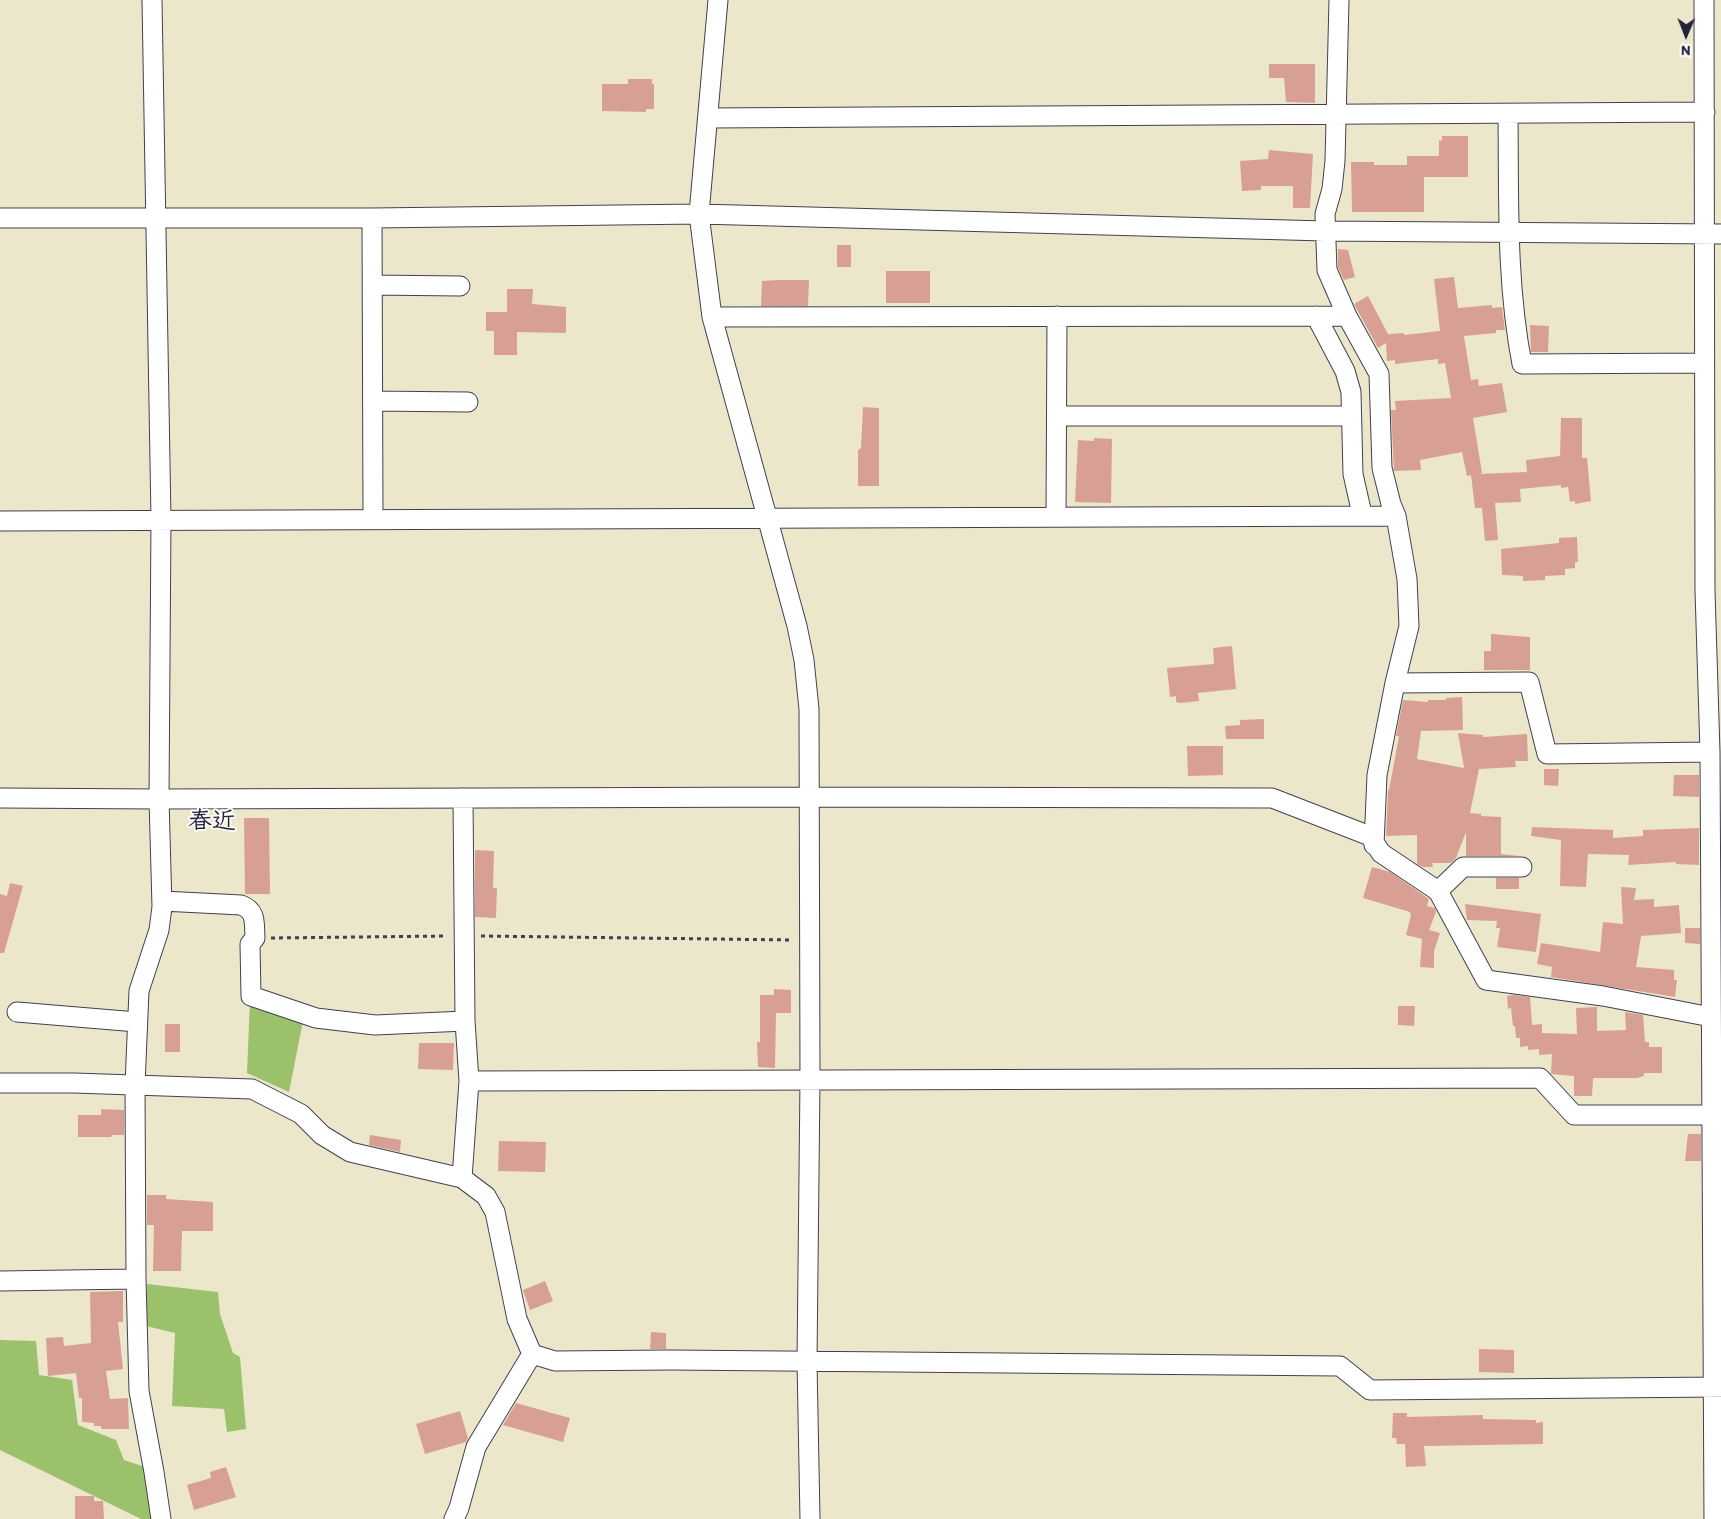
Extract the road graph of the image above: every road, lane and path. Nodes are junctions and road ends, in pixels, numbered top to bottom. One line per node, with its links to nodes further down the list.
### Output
1 (152, 0): 11 (street)
2 (718, 0): 8 (street)
3 (1339, 0): 6 (street)
4 (1704, 0): 5 (street)
5 (1705, 112): 7 (street); 15 (street)
6 (1336, 115): 7 (street); 8 (street); 13 (street)
7 (1508, 115): 14 (street)
8 (708, 118): 9 (street)
9 (699, 214): 12 (street); 13 (street); 21 (street)
10 (0, 218): 11 (street)
11 (156, 218): 12 (street); 33 (street)
12 (372, 218): 16 (street)
13 (1325, 231): 14 (street); 20 (street)
14 (1509, 233): 15 (street); 22 (street)
15 (1712, 234): 22 (street)
16 (372, 286): 17 (street); 23 (street)
17 (460, 286)
18 (1058, 316): 19 (street); 21 (street); 25 (street)
19 (1316, 316): 20 (street); 26 (street)
20 (1347, 316): 29 (street)
21 (712, 317): 30 (street)
22 (1704, 363): 27 (street)
23 (373, 401): 24 (street); 32 (street)
24 (468, 402)
25 (1057, 416): 26 (street); 31 (street)
26 (1351, 416): 28 (street)
27 (1713, 513): 36 (street)
28 (1362, 514): 29 (street); 31 (street)
29 (1396, 516): 35 (street)
30 (768, 517): 31 (street); 32 (street); 37 (street)
31 (1056, 517)
32 (373, 518): 33 (street)
33 (161, 519): 34 (street); 41 (street)
34 (0, 521)
35 (1395, 683): 36 (street); 42 (street)
36 (1710, 752): 38 (street)
37 (810, 797): 40 (street); 42 (street); 48 (street)
38 (1716, 797): 50 (street)
39 (0, 798): 41 (street)
40 (463, 798): 41 (street); 46 (street)
41 (159, 800): 45 (street)
42 (1374, 845): 44 (street)
43 (1522, 867): 44 (street)
44 (1438, 891): 50 (street)
45 (162, 901): 47 (street); 52 (street)
46 (464, 936): 47 (path); 48 (path); 51 (street)
47 (256, 938): 51 (street)
48 (810, 941): 53 (street)
49 (17, 1012): 52 (street)
50 (1711, 1017): 57 (street)
51 (465, 1020): 54 (street)
52 (138, 1022): 56 (street)
53 (810, 1079): 54 (street); 57 (street); 62 (street)
54 (469, 1081): 58 (street)
55 (0, 1083): 56 (street)
56 (135, 1085): 58 (street); 59 (street)
57 (1716, 1115): 63 (street)
58 (462, 1178): 61 (street)
59 (136, 1279): 60 (street); 64 (street)
60 (0, 1280)
61 (532, 1354): 62 (street); 65 (street)
62 (807, 1362): 63 (street); 66 (street)
63 (1718, 1387): 67 (street)
64 (161, 1519)
65 (454, 1519)
66 (810, 1519)
67 (1714, 1519)

